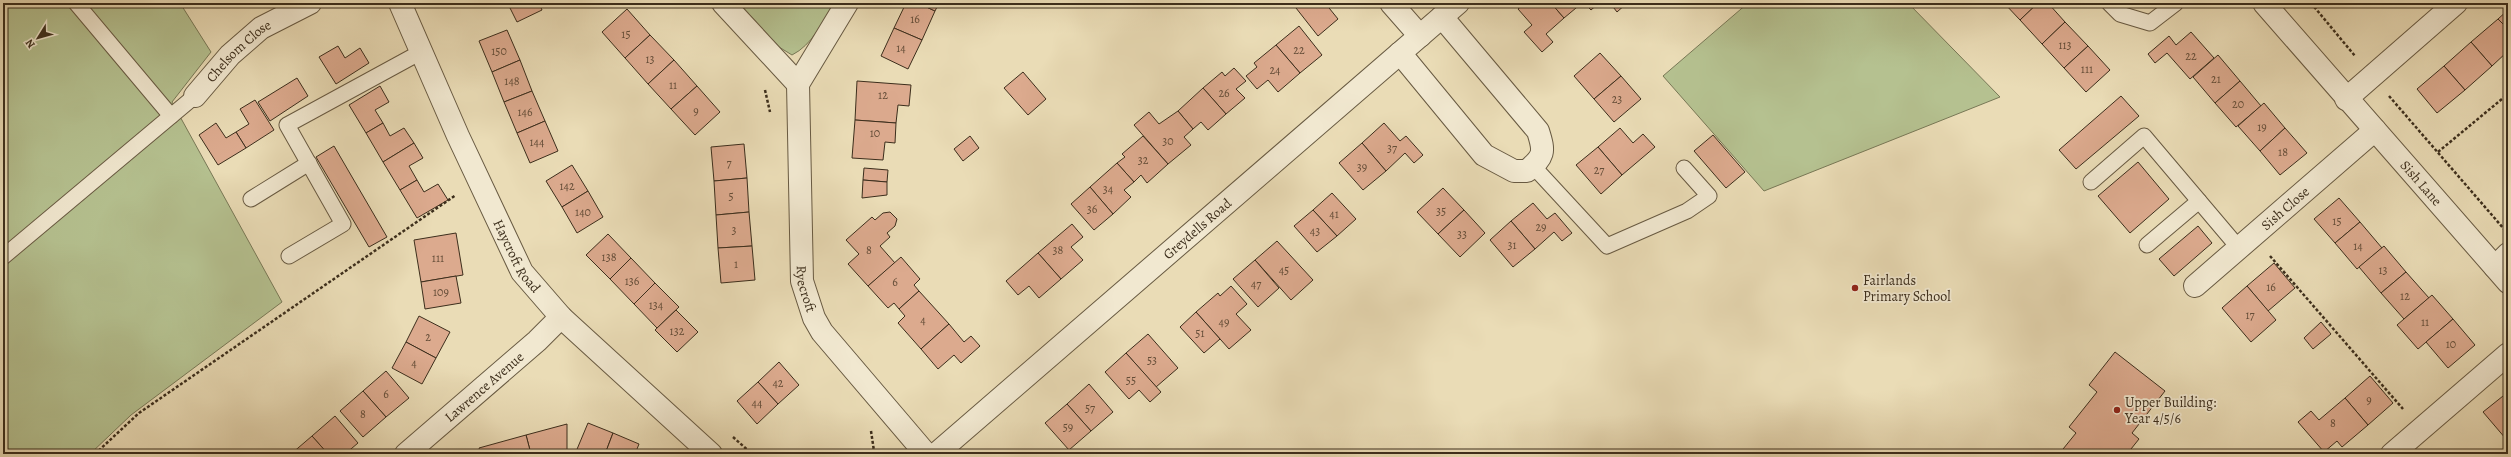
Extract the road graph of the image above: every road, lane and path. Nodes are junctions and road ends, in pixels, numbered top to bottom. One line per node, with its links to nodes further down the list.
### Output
1 (76, 3): 23 (lane)
2 (310, 3): 21 (street, Chelsom Close)
3 (400, 3): 16 (street, Haycroft Road)
4 (723, 3): 19 (street)
5 (847, 3): 19 (street)
6 (1391, 3): 15 (street)
7 (2109, 3): 8 (lane)
8 (2176, 3)
9 (2264, 3): 22 (street, Sish Lane)
10 (2311, 3): 13 (path)
11 (2319, 3): 13 (path)
12 (2456, 3): 18 (street)
13 (2314, 7): 18 (path)
14 (1450, 10): 15 (street, Greydells Road); 27 (street)
15 (1420, 36): 17 (street, Greydells Road)
16 (421, 52): 26 (lane); 29 (street, Haycroft Road)
17 (1400, 53): 27 (street); 49 (street, Greydells Road)
18 (2372, 76): 22 (street); 25 (path)
19 (798, 84): 48 (street, Ryecroft)
20 (2508, 94): 25 (path)
21 (195, 96): 23 (lane)
22 (2346, 99): 24 (street, Sish Lane)
23 (172, 116): 37 (lane)
24 (2374, 130): 34 (street, Sish Close); 38 (street, Sish Lane)
25 (2438, 152): 33 (path)
26 (309, 162): 31 (lane); 36 (lane)
27 (1533, 166): 28 (lane)
28 (1684, 168)
29 (478, 180): 40 (street, Haycroft Road); 44 (path)
30 (2091, 182): 32 (lane)
31 (251, 199)
32 (2199, 201): 34 (lane); 35 (lane)
33 (2508, 234)
34 (2245, 241): 39 (street, Sish Close); 42 (path)
35 (2147, 245)
36 (289, 256)
37 (3, 257)
38 (2504, 268)
39 (2195, 286)
40 (561, 317): 45 (street, Lawrence Avenue); 46 (street, Haycroft Road)
41 (2508, 354): 42 (street)
42 (2421, 429): 50 (street)
43 (729, 433): 47 (path)
44 (95, 454)
45 (406, 454)
46 (711, 454)
47 (752, 454)
48 (926, 454)
49 (936, 454)
50 (2392, 454)

